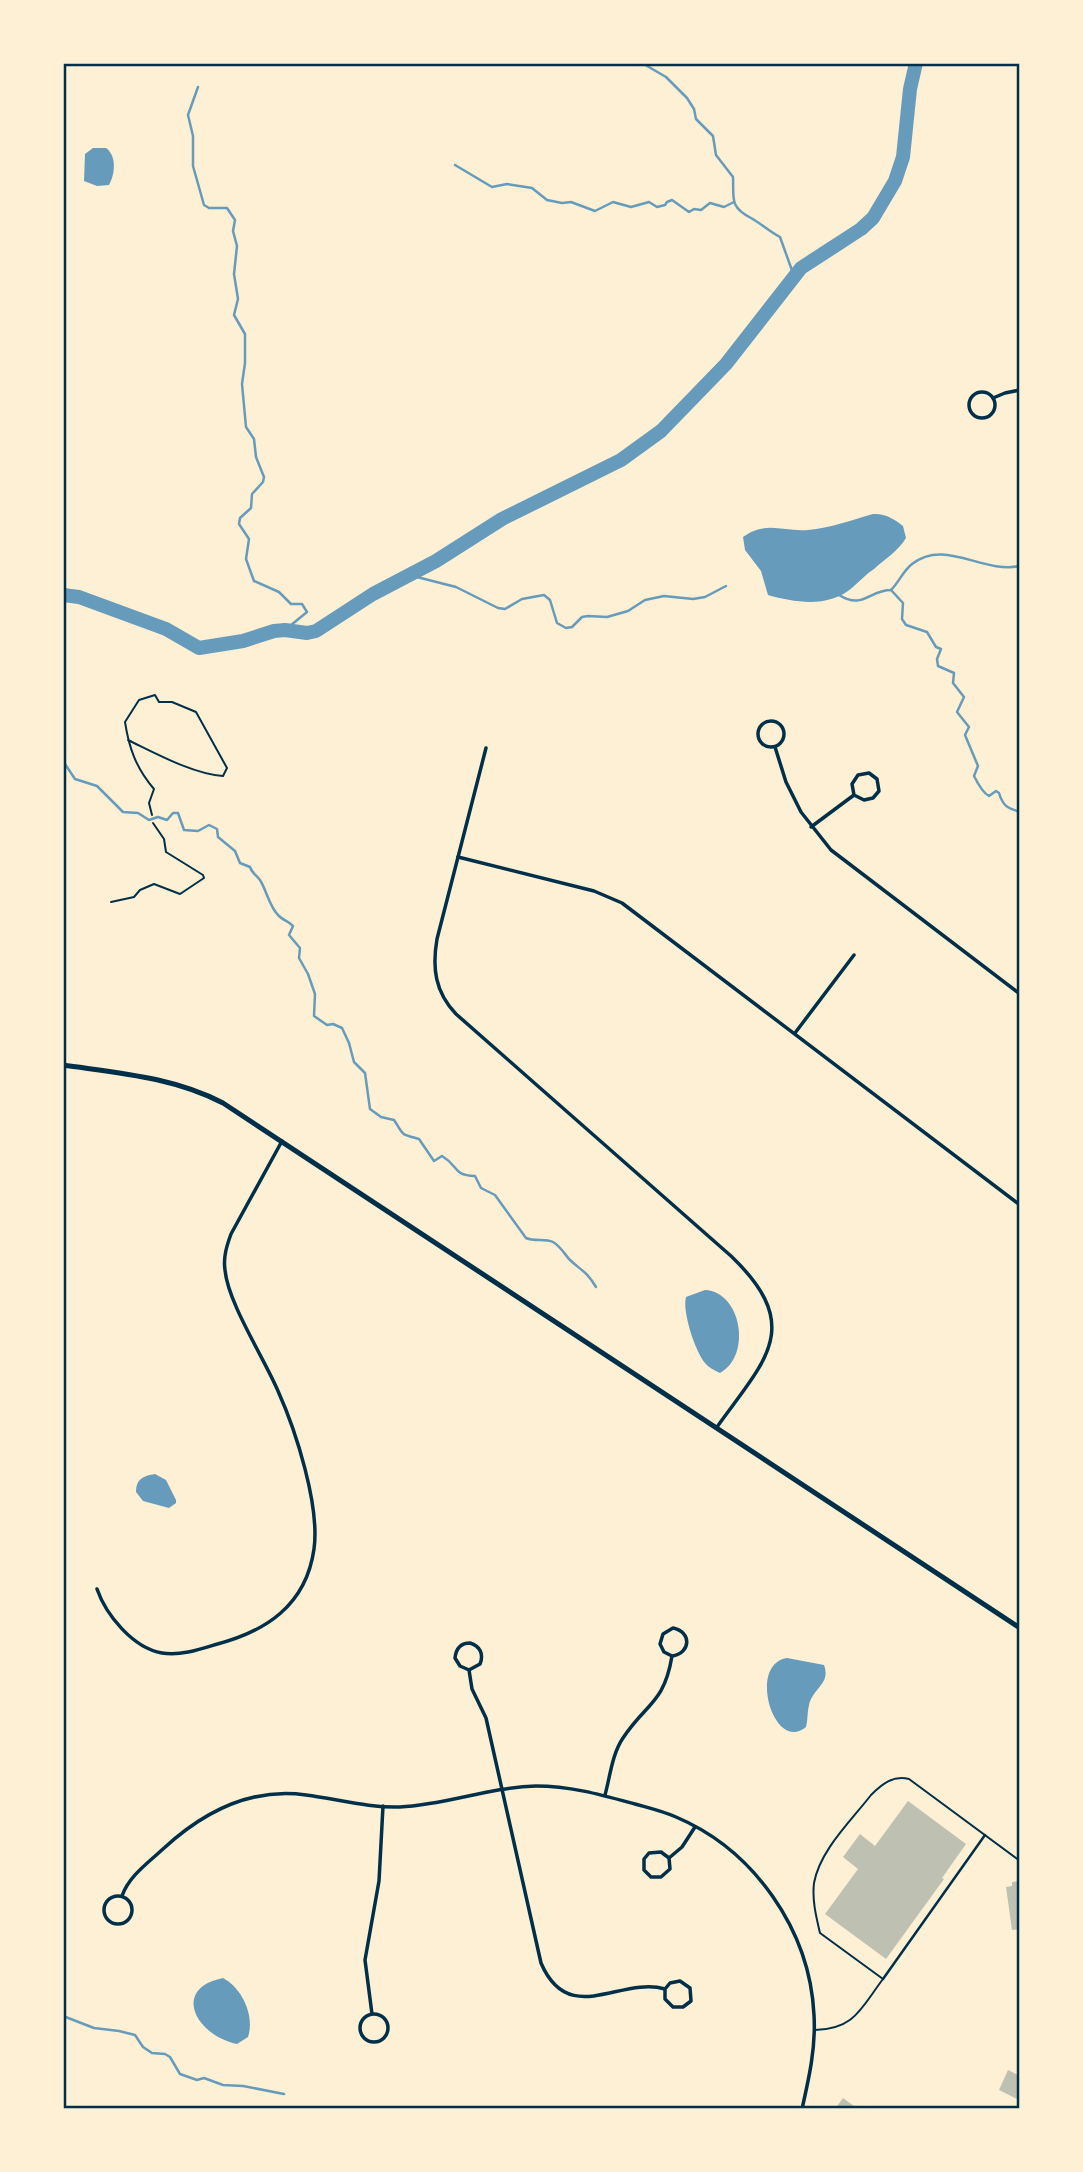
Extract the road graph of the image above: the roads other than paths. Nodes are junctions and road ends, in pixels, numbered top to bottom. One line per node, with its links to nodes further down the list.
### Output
1 (1020, 390): 2 (street)
2 (993, 398): 2 (street)
3 (775, 747): 3 (street); 6 (street)
4 (486, 748): 7 (street)
5 (854, 795): 5 (street); 6 (street)
6 (811, 827): 9 (street)
7 (458, 857): 10 (street); 14 (street)
8 (854, 955): 10 (street)
9 (1020, 993)
10 (795, 1033): 13 (street)
11 (63, 1065): 12 (main road)
12 (282, 1141): 14 (main road); 15 (street)
13 (1020, 1205)
14 (715, 1429): 16 (main road)
15 (96, 1589)
16 (1020, 1628)
17 (672, 1656): 17 (street); 20 (street)
18 (469, 1670): 18 (street); 19 (street)
19 (503, 1789): 20 (street); 21 (street); 28 (street)
20 (605, 1796): 22 (street)
21 (383, 1806): 26 (street); 29 (street)
22 (695, 1827): 24 (street); 30 (street)
23 (985, 1835): 25 (lane); 27 (street); 27 (lane)
24 (668, 1858): 24 (street)
25 (1020, 1860)
26 (122, 1896): 26 (street)
27 (883, 1979): 30 (lane)
28 (665, 1989): 28 (street)
29 (372, 2014): 29 (street)
30 (815, 2030): 31 (street)
31 (802, 2109)

